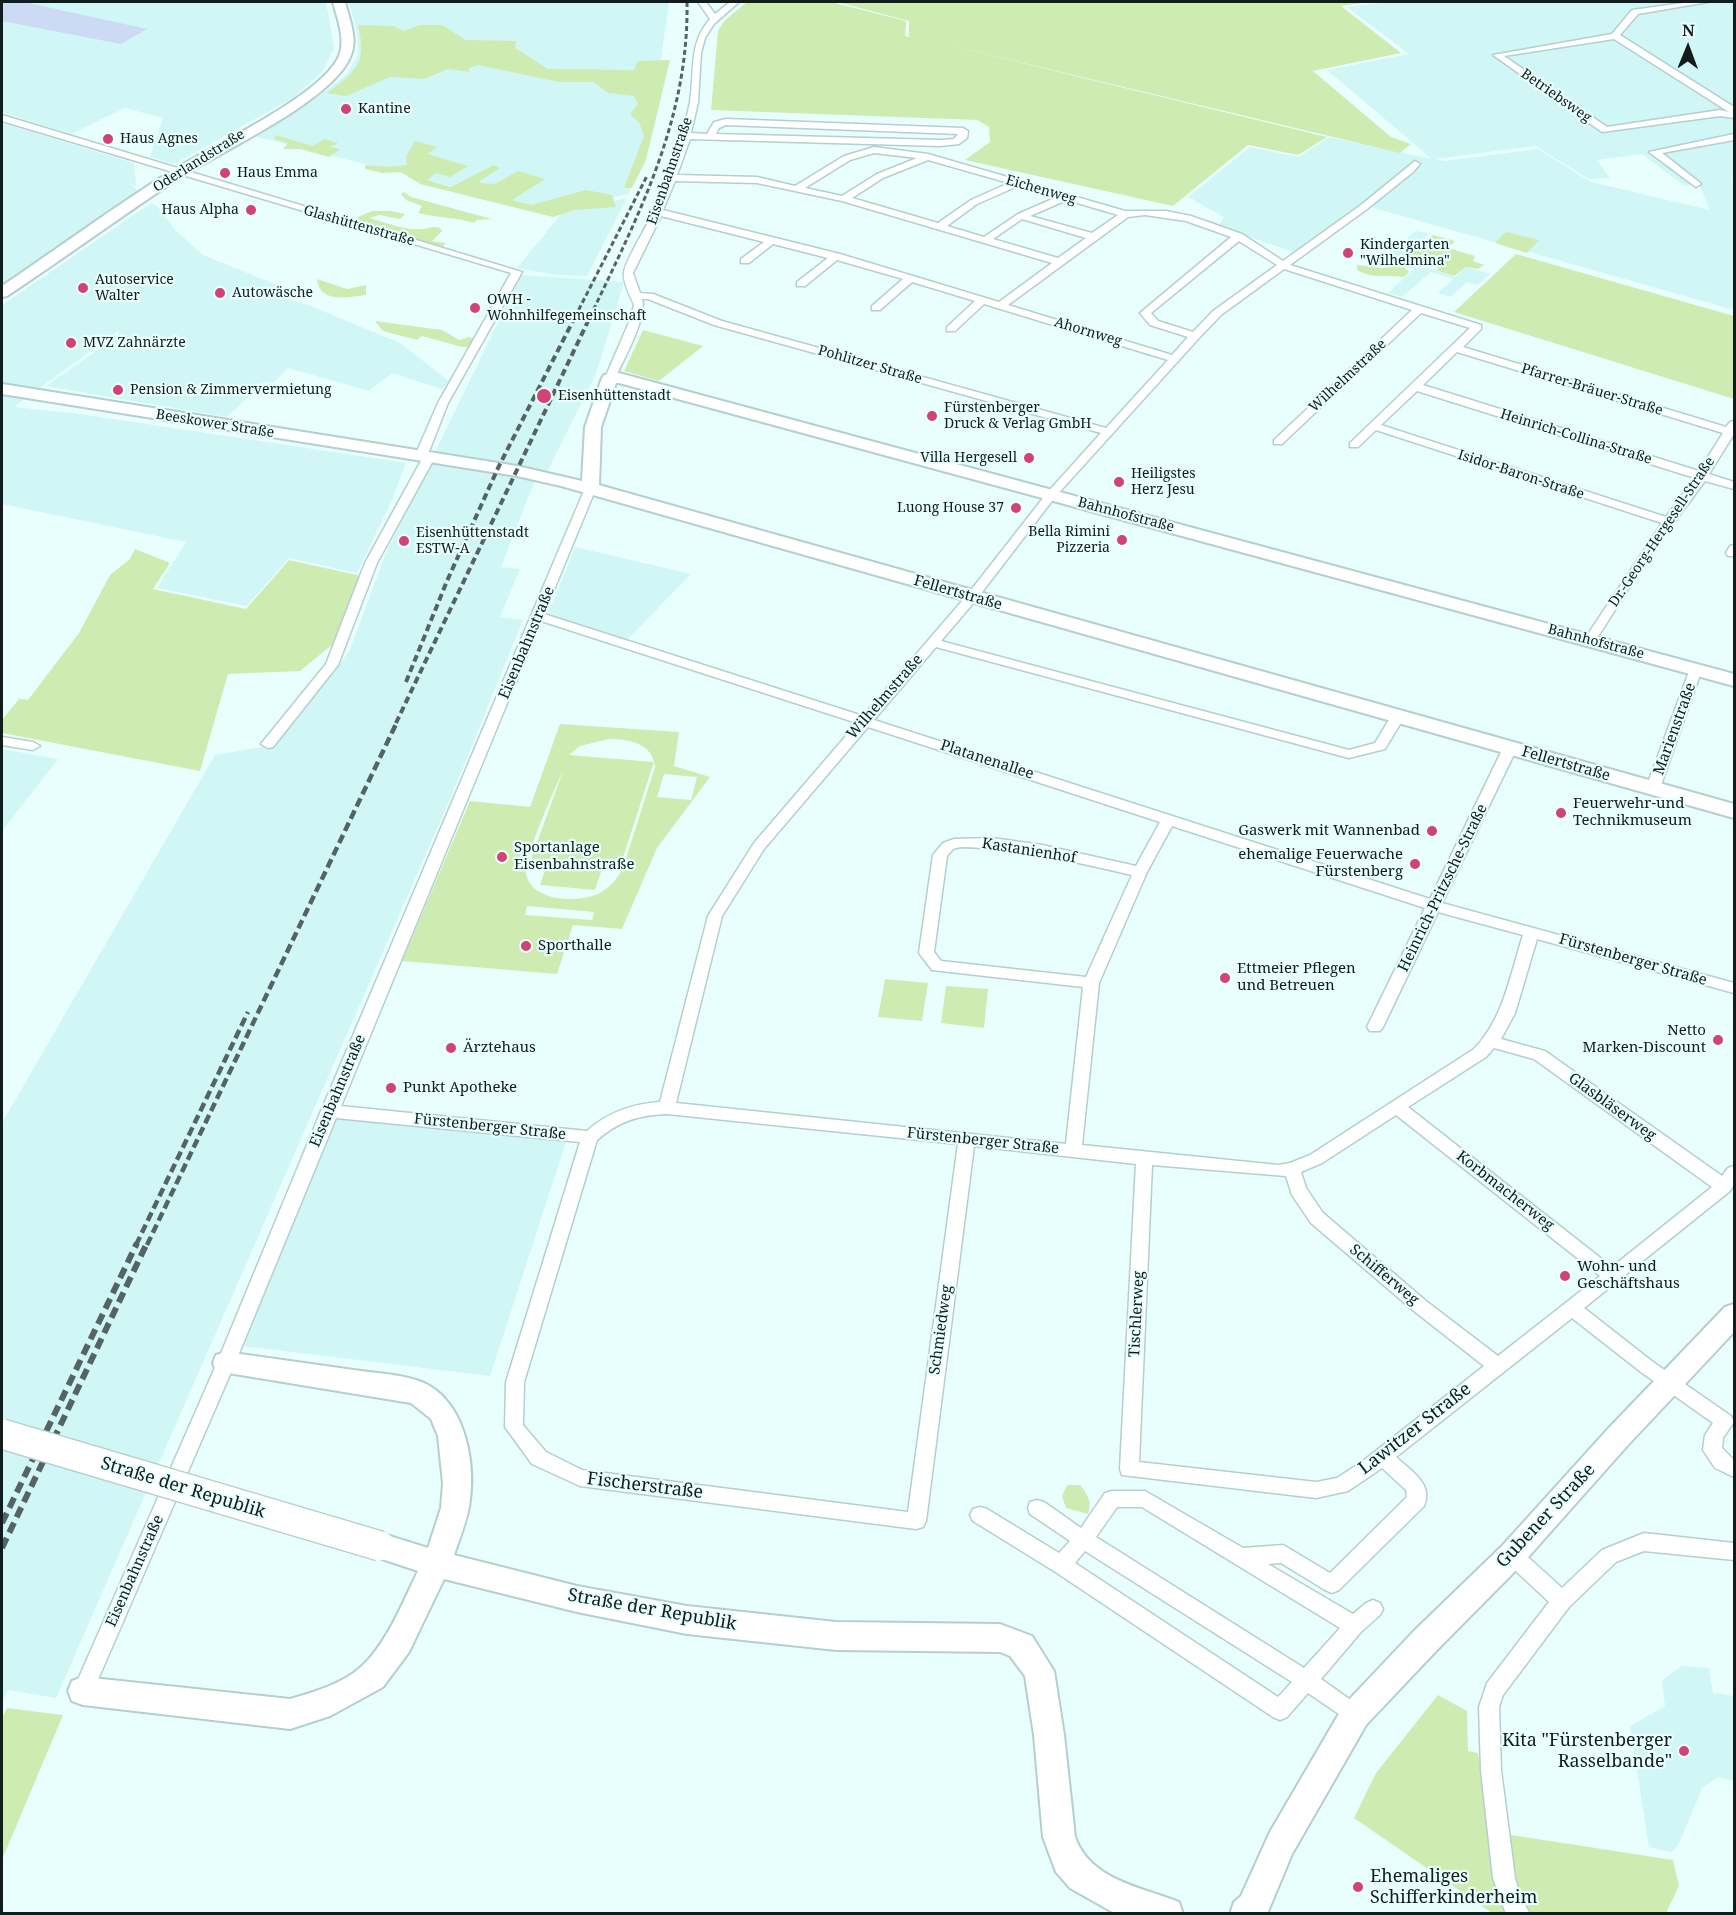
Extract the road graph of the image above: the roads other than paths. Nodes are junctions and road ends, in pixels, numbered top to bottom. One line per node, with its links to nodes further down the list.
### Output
1 (339, 2): 16 (street, Oderlandstraße)
2 (702, 2): 5 (street)
3 (735, 2): 5 (street, Eisenbahnstraße)
4 (1704, 2): 6 (street)
5 (714, 19): 10 (street, Eisenbahnstraße)
6 (1615, 36): 7 (street, Betriebsweg); 7 (street, Betriebsweg)
7 (1734, 113)
8 (2, 118): 16 (street, Glashüttenstraße)
9 (818, 125): 11 (street); 13 (street); 13 (street)
10 (685, 136): 11 (street); 17 (street, Eisenbahnstraße)
11 (711, 137): 13 (street)
12 (1734, 137): 19 (street)
13 (815, 140)
14 (928, 157): 18 (street, Eichenweg); 20 (street, Eichenweg); 22 (street)
15 (1415, 164): 34 (street, Wilhelmstraße)
16 (179, 172): 37 (street, Oderlandstraße); 55 (street, Glashüttenstraße)
17 (670, 180): 20 (street); 23 (street, Eisenbahnstraße)
18 (1017, 183): 21 (street, Eichenweg); 26 (street)
19 (1696, 184)
20 (796, 189): 22 (street)
21 (1066, 196): 24 (street, Eichenweg); 25 (street)
22 (844, 199): 26 (street)
23 (658, 212): 29 (street, Ahornweg); 38 (street, Eisenbahnstraße)
24 (1125, 214): 27 (street, Eichenweg); 28 (street)
25 (1021, 216): 28 (street); 30 (street)
26 (940, 226): 30 (street)
27 (1239, 236): 34 (street, Eichenweg); 44 (street)
28 (1094, 237): 33 (street)
29 (772, 240): 31 (street, Ahornweg); 32 (street)
30 (986, 240): 33 (street)
31 (836, 256): 35 (street, Ahornweg); 36 (street)
32 (745, 261)
33 (1060, 262): 40 (street)
34 (1284, 266): 42 (street); 44 (street, Wilhelmstraße)
35 (911, 278): 39 (street, Ahornweg); 41 (street)
36 (801, 284)
37 (2, 293)
38 (634, 296): 47 (street, Eisenbahnstraße); 52 (street, Pohlitzer Straße)
39 (983, 300): 40 (street, Ahornweg); 43 (street)
40 (1000, 305): 46 (street, Ahornweg)
41 (876, 308)
42 (1418, 310): 45 (street); 53 (street, Wilhelmstraße)
43 (951, 329)
44 (1194, 336): 46 (street, Wilhelmstraße)
45 (1455, 348): 48 (street); 51 (street, Pfarrer-Bräuer-Straße)
46 (1176, 358): 52 (street, Wilhelmstraße)
47 (610, 378): 58 (street); 60 (street, Bahnhofstraße)
48 (1417, 387): 50 (street); 57 (street, Heinrich-Collina-Straße)
49 (2, 389): 55 (street, Beeskower Straße)
50 (1374, 426): 54 (street); 61 (street, Isidor-Baron-Straße)
51 (1732, 428): 57 (street, Dr.-Georg-Hergesell-Straße)
52 (1108, 432): 60 (street, Wilhelmstraße)
53 (1278, 442)
54 (1354, 445)
55 (425, 457): 56 (street, Beeskower Straße); 71 (street)
56 (517, 471): 58 (street, Fellertstraße)
57 (1702, 476): 59 (street, Heinrich-Collina-Straße); 61 (street, Dr.-Georg-Hergesell-Straße)
58 (591, 480): 62 (street, Fellertstraße); 63 (street, Eisenbahnstraße)
59 (1734, 486)
60 (1051, 495): 62 (street, Wilhelmstraße); 64 (street, Bahnhofstraße)
61 (1668, 522): 64 (street, Dr.-Georg-Hergesell-Straße)
62 (972, 597): 65 (street, Wilhelmstraße); 68 (street, Fellertstraße)
63 (538, 616): 69 (street, Platanenallee); 86 (street, Eisenbahnstraße)
64 (1590, 640): 66 (street, Bahnhofstraße)
65 (932, 642): 68 (street); 69 (street, Wilhelmstraße)
66 (1696, 669): 67 (street, Bahnhofstraße); 74 (street, Marienstraße)
67 (1734, 680)
68 (1398, 716): 73 (street, Fellertstraße)
69 (865, 720): 76 (street, Platanenallee); 85 (street, Wilhelmstraße)
70 (2, 741): 72 (street)
71 (268, 744)
72 (33, 746)
73 (1510, 748): 74 (street, Fellertstraße); 78 (street, Heinrich-Pritzsche-Straße)
74 (1653, 788): 75 (street, Fellertstraße)
75 (1734, 811)
76 (1168, 820): 77 (street); 78 (street, Platanenallee)
77 (1140, 872): 80 (street); 80 (street, Kastanienhof)
78 (1435, 906): 79 (street, Fürstenberger Straße); 82 (street, Heinrich-Pritzsche-Straße)
79 (1532, 931): 81 (street, Fürstenberger Straße); 83 (street, Fürstenberger Straße)
80 (1091, 983): 89 (street)
81 (1734, 988)
82 (1375, 1028)
83 (1492, 1042): 84 (street, Fürstenberger Straße); 92 (street, Glasbläserweg)
84 (1396, 1106): 91 (street, Fürstenberger Straße); 93 (street, Korbmacherweg)
85 (667, 1108): 87 (street, Fürstenberger Straße); 88 (street, Fürstenberger Straße)
86 (329, 1111): 87 (street, Fürstenberger Straße); 96 (street, Eisenbahnstraße)
87 (590, 1137): 106 (street, Fischerstraße)
88 (967, 1139): 89 (street, Fürstenberger Straße); 106 (street, Schmiedweg)
89 (1073, 1151): 90 (street, Fürstenberger Straße)
90 (1144, 1160): 91 (street, Fürstenberger Straße); 102 (street, Tischlerweg)
91 (1292, 1169): 97 (street, Schifferweg)
92 (1729, 1179): 93 (street, Lawitzer Straße)
93 (1613, 1276): 94 (street, Lawitzer Straße)
94 (1573, 1309): 97 (street, Lawitzer Straße); 98 (street)
95 (1734, 1315): 98 (street, Gubener Straße)
96 (226, 1363): 111 (street); 117 (street, Eisenbahnstraße)
97 (1497, 1366): 101 (street, Lawitzer Straße)
98 (1671, 1384): 99 (street); 109 (street, Gubener Straße)
99 (1730, 1417): 103 (street)
100 (2, 1434): 111 (street, Straße der Republik, bridge)
101 (1383, 1457): 102 (street, Lawitzer Straße); 110 (street)
102 (1129, 1469)
103 (1734, 1469)
104 (1037, 1508): 107 (street)
105 (980, 1515): 112 (street)
106 (916, 1521)
107 (1083, 1540): 110 (street); 112 (street); 116 (street)
108 (1734, 1552): 113 (street)
109 (1512, 1555): 113 (street); 118 (street, Gubener Straße)
110 (1240, 1557): 115 (street)
111 (437, 1563): 117 (street); 119 (street, Straße der Republik)
112 (1061, 1565): 116 (street)
113 (1562, 1601): 121 (street)
114 (1373, 1609): 115 (street)
115 (1354, 1626): 116 (street)
116 (1307, 1679): 118 (street)
117 (83, 1691)
118 (1355, 1715): 120 (street, Gubener Straße)
119 (1167, 1914)
120 (1246, 1914)
121 (1519, 1914)

